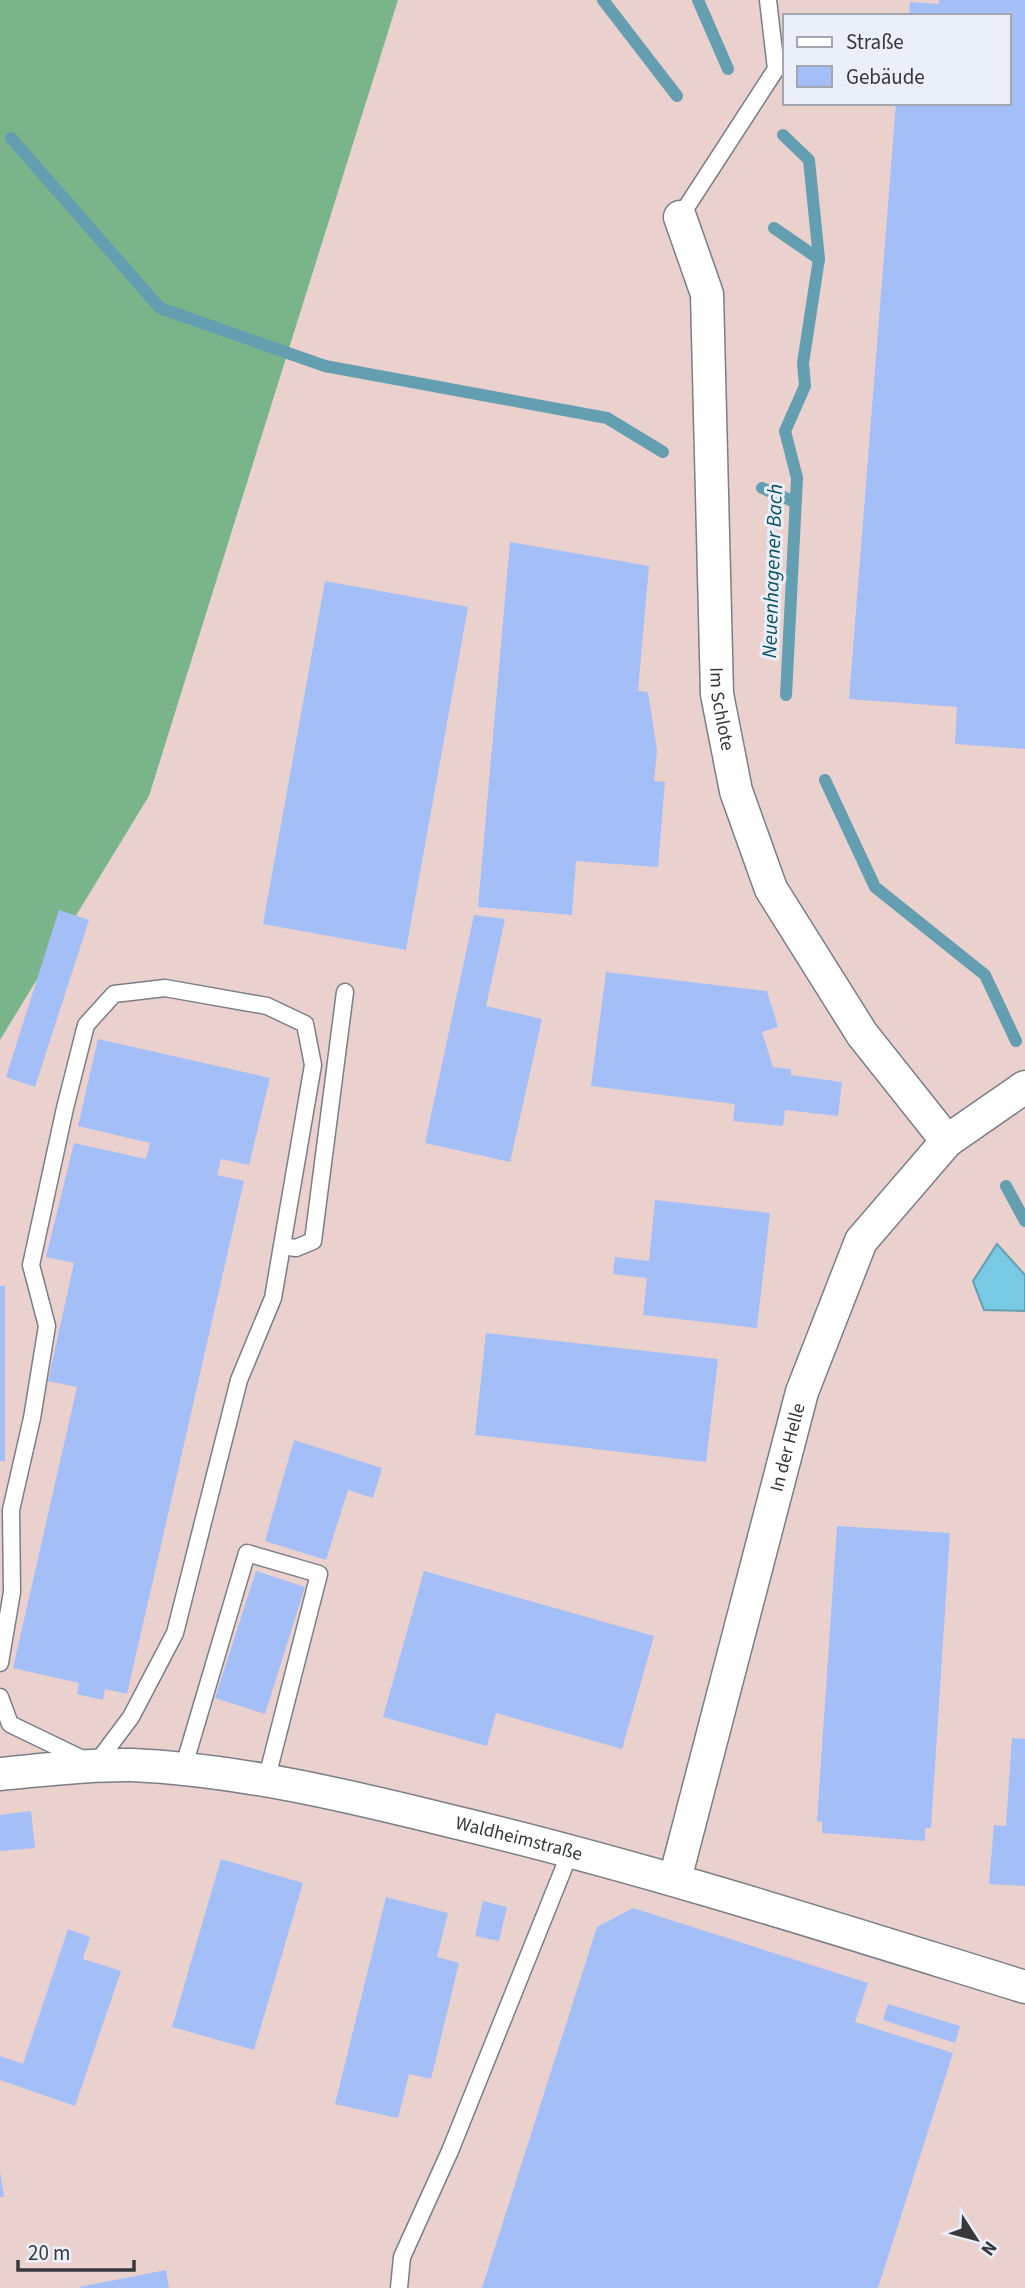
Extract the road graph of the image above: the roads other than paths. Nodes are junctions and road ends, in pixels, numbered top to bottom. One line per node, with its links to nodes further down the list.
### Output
1 (768, 0): 2 (lane)
2 (680, 218): 5 (street, Im Schlote)
3 (345, 992): 6 (lane)
4 (1025, 1087): 5 (street, In der Helle)
5 (947, 1141): 14 (street, In der Helle)
6 (282, 1246): 7 (lane); 9 (lane)
7 (0, 1663)
8 (0, 1697): 9 (lane)
9 (95, 1765): 10 (street, Waldheimstraße); 11 (street, Waldheimstraße)
10 (183, 1769): 12 (street, Waldheimstraße); 12 (lane)
11 (0, 1774)
12 (266, 1781): 13 (street, Waldheimstraße)
13 (571, 1850): 14 (street, Waldheimstraße); 16 (lane)
14 (675, 1879): 15 (street, Waldheimstraße)
15 (1025, 1987)
16 (398, 2288)

